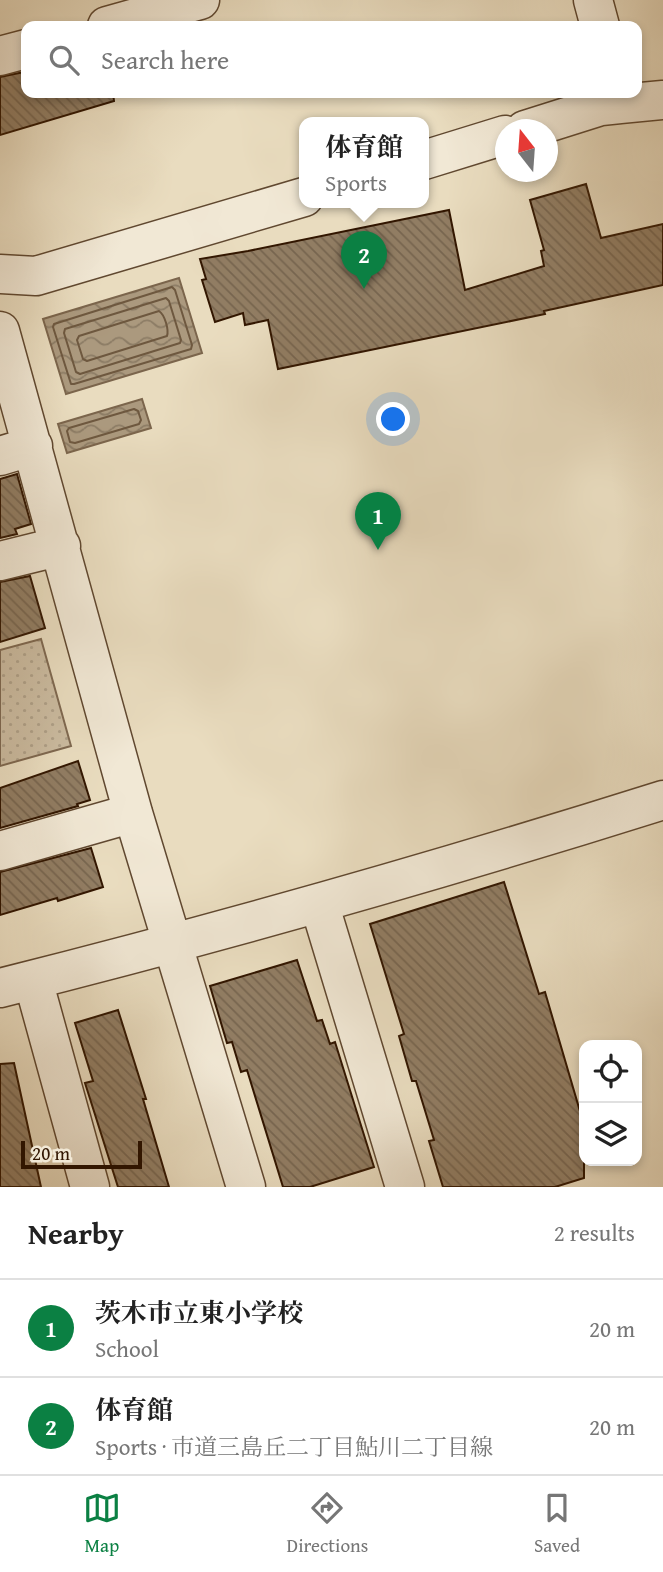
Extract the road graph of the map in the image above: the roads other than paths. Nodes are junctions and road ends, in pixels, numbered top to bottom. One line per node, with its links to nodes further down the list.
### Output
1 (200, 0): 3 (street)
2 (593, 0): 4 (street)
3 (125, 21)
4 (599, 21)
5 (21, 51): 6 (street)
6 (0, 57)
7 (619, 98): 8 (street); 9 (street)
8 (663, 100)
9 (558, 120)
10 (495, 138): 11 (street)
11 (429, 158)
12 (299, 198): 13 (street)
13 (0, 274)
14 (0, 331): 15 (street)
15 (16, 451): 16 (street)
16 (61, 545): 17 (street); 19 (street)
17 (0, 561)
18 (663, 800): 21 (street)
19 (133, 813): 20 (street); 22 (street)
20 (0, 851)
21 (319, 903): 22 (street); 26 (street)
22 (174, 945): 23 (street); 25 (street)
23 (17, 984): 24 (street)
24 (90, 1187)
25 (246, 1187)
26 (405, 1187)

